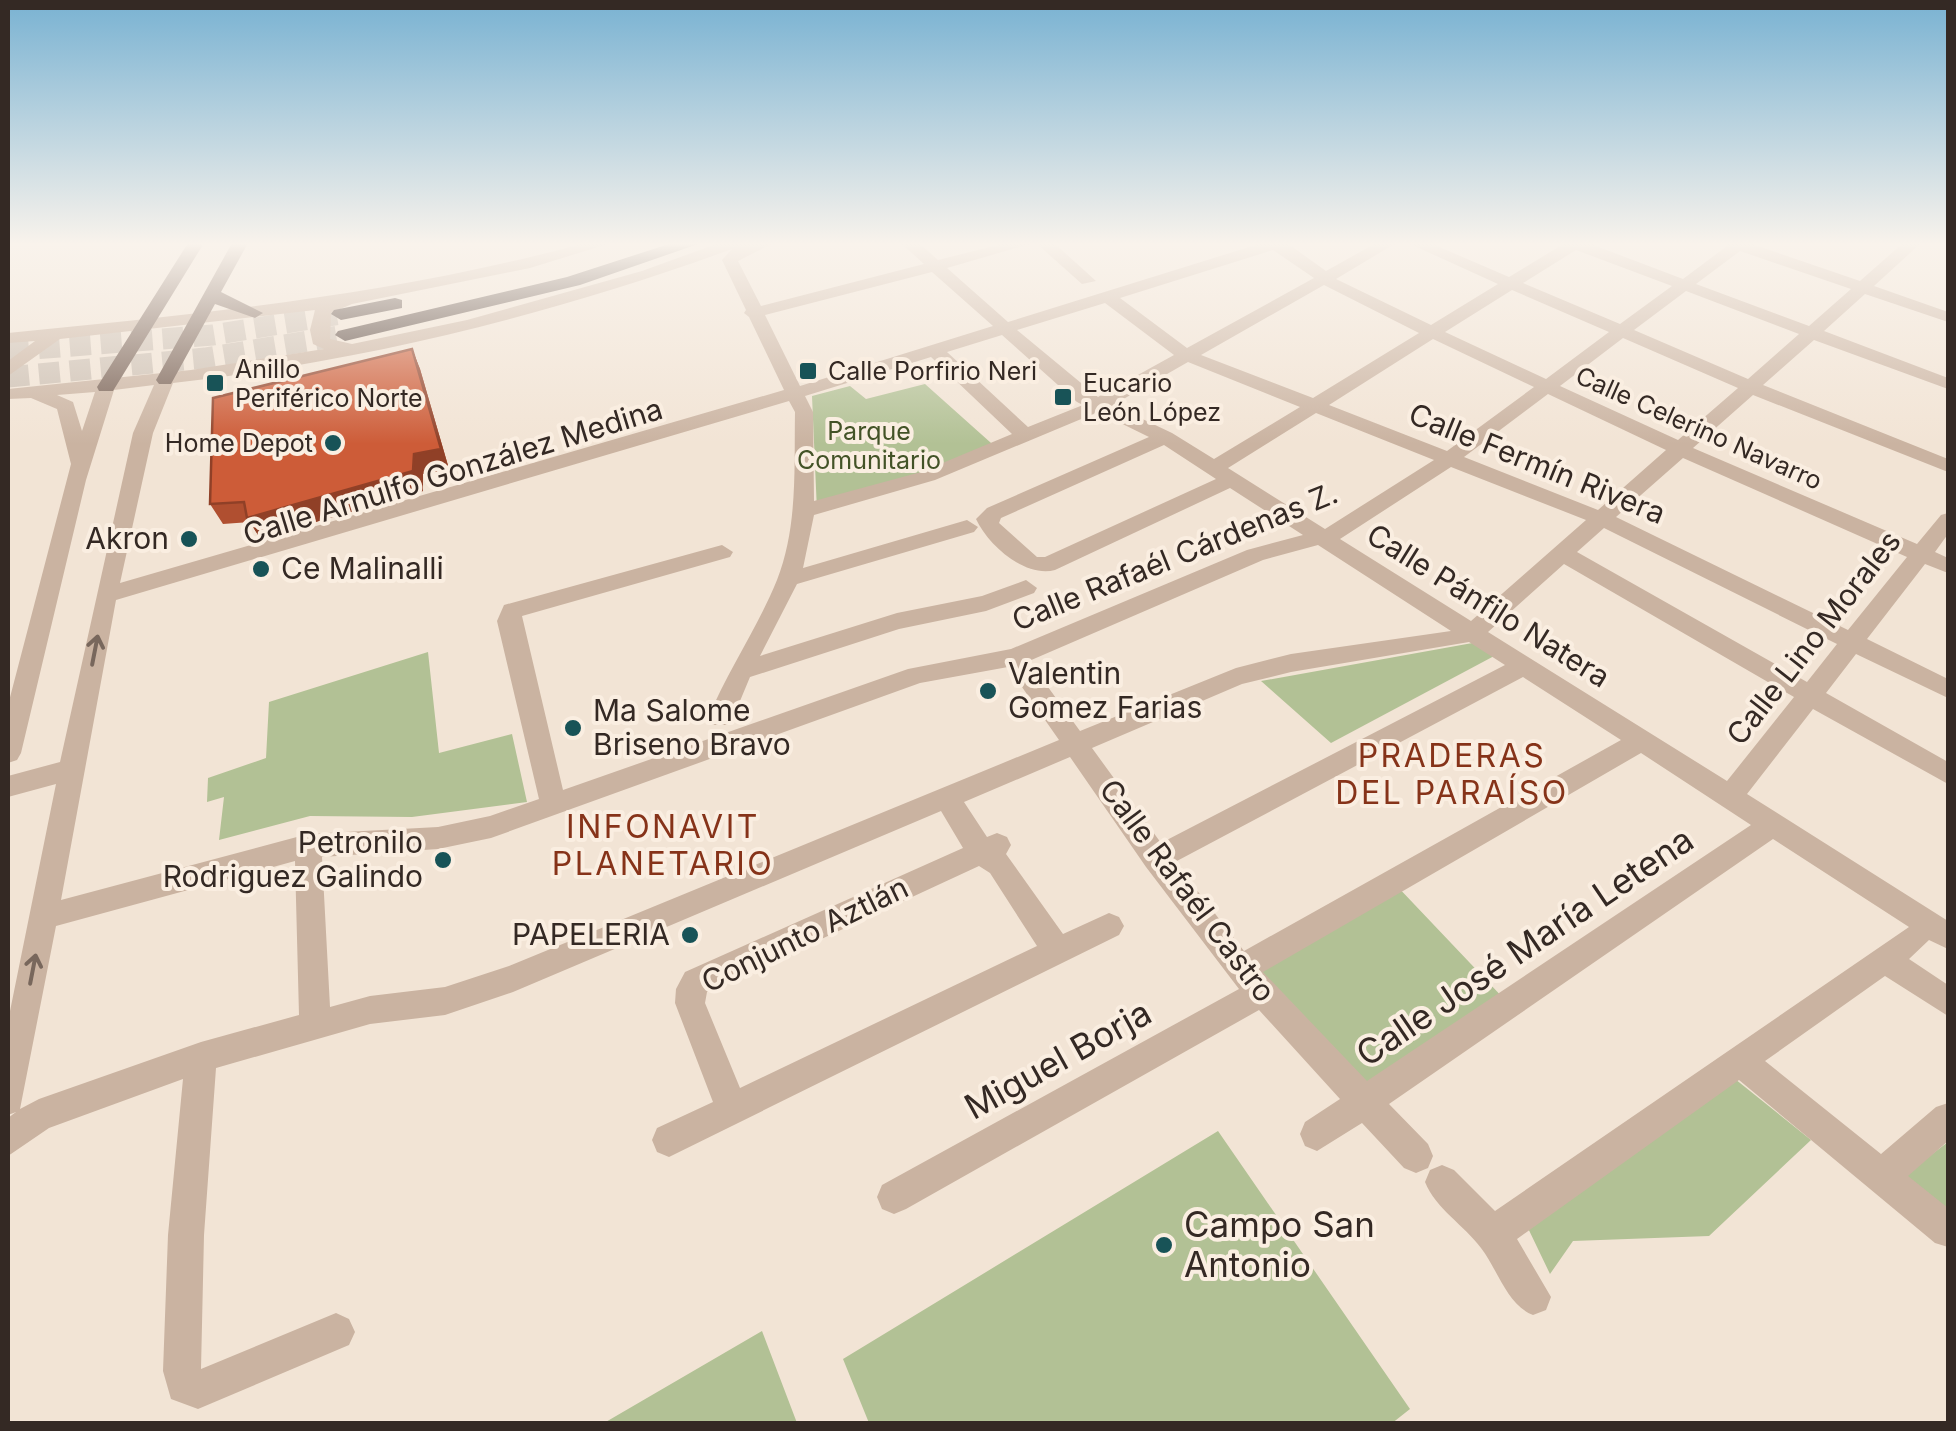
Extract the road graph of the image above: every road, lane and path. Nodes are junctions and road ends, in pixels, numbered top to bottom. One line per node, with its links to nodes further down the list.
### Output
1 (155, 310): 24 (main road)
2 (203, 310): 23 (main road)
3 (252, 310): 21 (main road)
4 (277, 310): 21 (street)
5 (324, 310): 31 (street)
6 (400, 310): 7 (highway)
7 (423, 310)
8 (520, 310): 31 (street)
9 (751, 310): 22 (street)
10 (765, 310): 22 (street)
11 (986, 310): 25 (street, Calle Pánfilo Natera)
12 (1044, 310): 25 (street, Calle Arnulfo González Medina)
13 (1125, 310): 33 (street, Calle Fermín Rivera)
14 (1267, 310): 33 (street)
15 (1388, 310): 27 (street, Calle Celerino Navarro)
16 (1468, 310): 27 (street)
17 (1570, 310): 28 (street)
18 (1651, 310): 28 (street, Calle Rafaél Cárdenas Z.)
19 (1750, 310): 29 (street)
20 (1838, 310): 29 (street)
21 (263, 312): 23 (street); 34 (street)
22 (752, 313): 44 (street)
23 (197, 320): 24 (street); 37 (main road)
24 (145, 326): 26 (street); 40 (main road)
25 (1004, 326): 32 (street, Calle Arnulfo González Medina); 45 (street, Calle Pánfilo Natera)
26 (81, 332): 30 (street); 35 (street)
27 (1432, 332): 39 (street, Calle Celerino Navarro); 46 (street)
28 (1622, 332): 39 (street, Calle Rafaél Cárdenas Z.); 41 (street)
29 (1812, 333): 38 (street); 41 (street)
30 (8, 338)
31 (370, 344): 34 (street)
32 (934, 350): 44 (street, Calle Arnulfo González Medina); 48 (street)
33 (1185, 356): 45 (street); 46 (street, Calle Fermín Rivera)
34 (254, 366): 36 (street)
35 (8, 371)
36 (220, 373): 37 (street); 47 (street)
37 (164, 380): 40 (street); 47 (street)
38 (1948, 384)
39 (1548, 386): 50 (street, Calle Celerino Navarro); 51 (street, Calle Rafaél Cárdenas Z.)
40 (106, 387): 42 (street); 52 (street)
41 (1752, 388): 50 (street); 53 (street)
42 (34, 392): 43 (street); 52 (street)
43 (8, 393)
44 (803, 393): 55 (street); 66 (street, Calle Arnulfo González Medina)
45 (1098, 406): 48 (street); 49 (street, Calle Pánfilo Natera)
46 (1313, 406): 51 (street, Calle Fermín Rivera); 54 (street)
47 (143, 433): 66 (street)
48 (1025, 435): 55 (street)
49 (1164, 437): 54 (street, Calle Pánfilo Natera); 58 (street)
50 (1682, 450): 56 (street); 62 (street, Calle Celerino Navarro)
51 (1449, 459): 56 (street, Calle Fermín Rivera); 59 (street, Calle Rafaél Cárdenas Z.)
52 (81, 464): 74 (street)
53 (1948, 466)
54 (1223, 474): 58 (street); 59 (street, Calle Pánfilo Natera)
55 (804, 511): 64 (street)
56 (1603, 519): 61 (street); 68 (street, Calle Fermín Rivera)
57 (1948, 520): 62 (street, Calle Lino Morales)
58 (977, 523): 64 (street)
59 (1322, 536): 67 (street, Calle Pánfilo Natera); 69 (street, Calle Rafaél Cárdenas Z.)
60 (722, 552): 84 (street)
61 (1563, 554): 67 (street); 73 (street)
62 (1922, 554): 63 (street, Calle Celerino Navarro); 68 (street, Calle Lino Morales)
63 (1948, 566)
64 (789, 579): 71 (street)
65 (1026, 588): 71 (street)
66 (105, 602): 79 (street, one-way to 66)
67 (1474, 632): 70 (street, Calle Pánfilo Natera); 77 (street)
68 (1853, 641): 72 (street, Calle Fermín Rivera); 73 (street, Calle Lino Morales)
69 (1014, 657): 77 (street, Calle Rafaél Castro); 84 (street, Calle Rafaél Cárdenas Z.)
70 (1526, 666): 76 (street, Calle Pánfilo Natera); 88 (street)
71 (740, 671): 75 (street)
72 (1948, 688)
73 (1810, 695): 80 (street); 83 (street, Calle Lino Morales)
74 (15, 701): 78 (street)
75 (721, 718)
76 (1643, 740): 83 (street, Calle Pánfilo Natera); 94 (street, Miguel Borja)
77 (1076, 741): 82 (street); 88 (street, Calle Rafaél Castro)
78 (8, 753)
79 (71, 770): 81 (street); 89 (street)
80 (1948, 774)
81 (8, 786)
82 (953, 792): 87 (street); 96 (street)
83 (1731, 796): 85 (street, Calle Pánfilo Natera)
84 (553, 802): 86 (street, Calle Rafaél Cárdenas Z.)
85 (1775, 823): 91 (street, Calle Pánfilo Natera); 100 (street, Calle José María Letena)
86 (308, 846): 89 (street, Calle Rafaél Cárdenas Z.); 96 (street)
87 (992, 854): 92 (street); 101 (street, Conjunto Aztlán)
88 (1156, 859): 94 (street, Calle Rafaél Castro)
89 (43, 917): 99 (street, one-way to 89)
90 (1109, 926): 92 (street)
91 (1932, 937): 93 (street)
92 (1057, 951): 101 (street)
93 (1885, 959): 95 (street); 98 (street)
94 (1251, 981): 100 (street, Calle Rafaél Castro); 110 (street, Miguel Borja)
95 (1948, 1002)
96 (315, 1024): 97 (street)
97 (201, 1057): 102 (street); 114 (street)
98 (1740, 1061): 108 (street); 112 (street)
99 (8, 1099)
100 (1365, 1101): 104 (street, Calle José María Letena); 107 (street, Calle Rafaél Castro)
101 (732, 1109): 106 (street)
102 (23, 1112): 105 (street)
103 (1948, 1119): 108 (street)
104 (1316, 1134)
105 (8, 1138)
106 (668, 1140)
107 (1416, 1156)
108 (1882, 1176): 111 (street)
109 (1442, 1182): 112 (street)
110 (894, 1198)
111 (1948, 1230)
112 (1493, 1234): 113 (street)
113 (1533, 1297)
114 (336, 1332)

